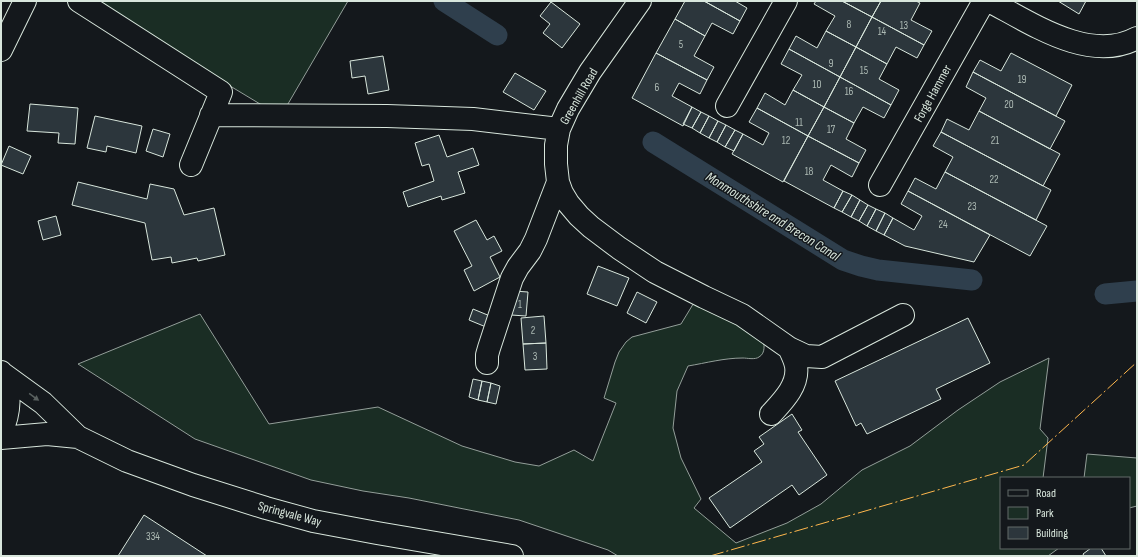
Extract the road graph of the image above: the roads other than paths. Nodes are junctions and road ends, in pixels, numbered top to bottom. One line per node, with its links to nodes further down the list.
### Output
1 (25, 1): 8 (street)
2 (79, 1): 10 (street)
3 (640, 1): 11 (street, Greenhill Road)
4 (786, 1): 9 (street)
5 (984, 1): 14 (street, Forge Hammer)
6 (989, 1): 7 (street)
7 (1137, 38)
8 (1, 50)
9 (727, 106)
10 (211, 115): 11 (street); 12 (street)
11 (559, 129): 13 (street, Greenhill Road)
12 (191, 165)
13 (558, 182): 16 (street, Greenhill Road); 17 (street)
14 (880, 184)
15 (903, 315): 16 (street, Greenhill Road)
16 (789, 348): 19 (street)
17 (487, 363)
18 (2, 373): 20 (street); 21 (street, Springvale Way, one-way to 21)
19 (771, 414)
20 (1, 432)
21 (78, 437): 22 (street, Springvale Way); 23 (street, Springvale Way)
22 (1, 438)
23 (512, 556)

